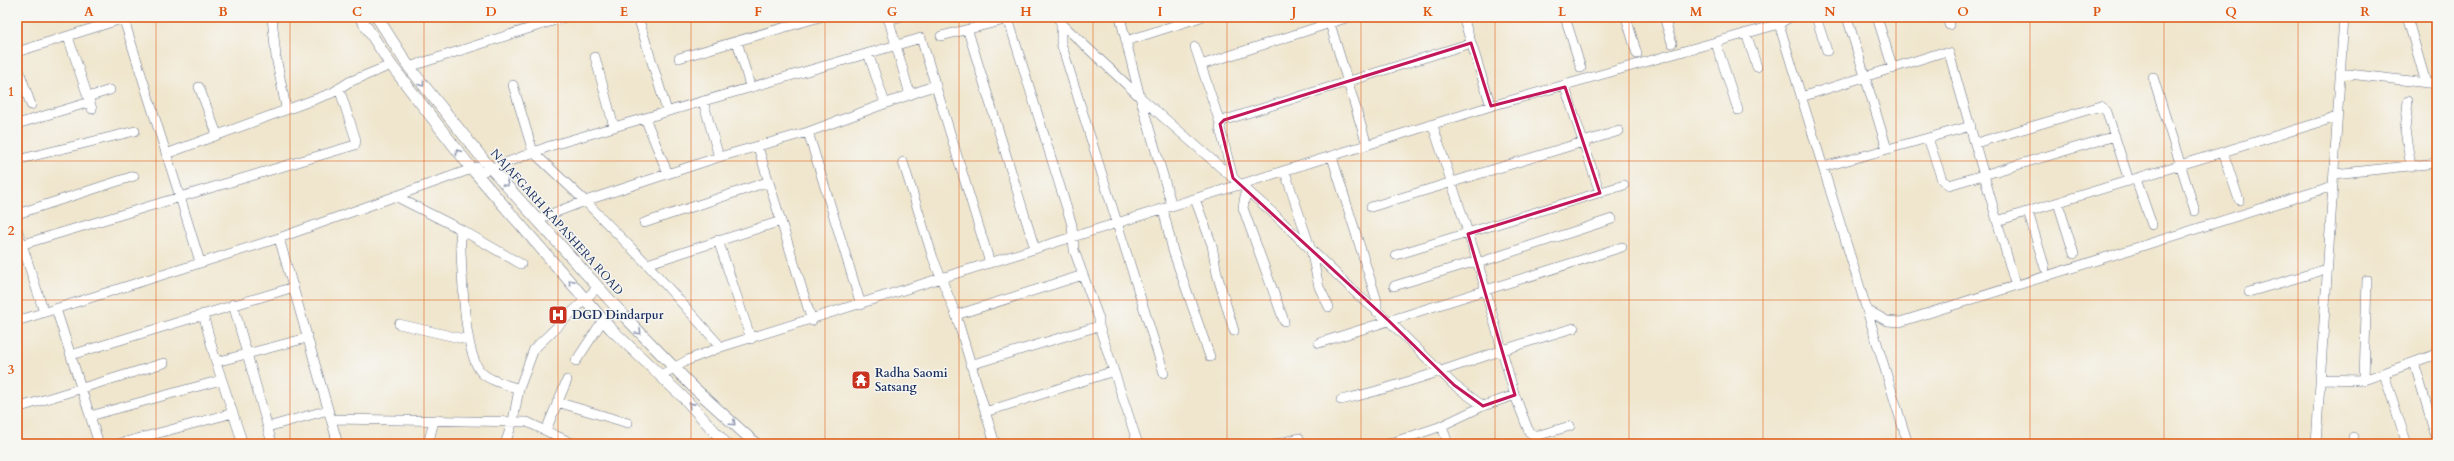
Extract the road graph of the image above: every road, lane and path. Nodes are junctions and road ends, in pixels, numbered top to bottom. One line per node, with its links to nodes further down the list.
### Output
1 (272, 17): 76 (street)
2 (360, 17): 37 (main road)
3 (377, 17): 32 (main road, NAJAFGARH KAPASHERA ROAD)
4 (565, 17): 50 (street)
5 (638, 17): 78 (street)
6 (820, 17): 34 (street)
7 (898, 17): 23 (street)
8 (1016, 17): 24 (street)
9 (1120, 17): 33 (street)
10 (1201, 17): 33 (street)
11 (1349, 17): 26 (street)
12 (1463, 17): 38 (street)
13 (1565, 17): 52 (street)
14 (1626, 17): 44 (street)
15 (1664, 17): 35 (street)
16 (1790, 17): 27 (street)
17 (1816, 17): 41 (street)
18 (1847, 17): 56 (street)
19 (1877, 17): 53 (street)
20 (2344, 17): 54 (street)
21 (2406, 17): 58 (street)
22 (126, 18): 31 (street); 99 (street)
23 (888, 18): 39 (street)
24 (1006, 20): 28 (street); 145 (street)
25 (1059, 20): 68 (street); 140 (street)
26 (1328, 20): 49 (street); 57 (street)
27 (1779, 24): 29 (street); 69 (street)
28 (968, 30): 30 (street); 150 (street)
29 (1746, 34): 36 (street); 51 (street)
30 (941, 36)
31 (68, 37): 42 (street); 72 (street)
32 (390, 37): 37 (main road); 50 (main road, NAJAFGARH KAPASHERA ROAD)
33 (1126, 41): 68 (street)
34 (737, 42): 46 (street); 62 (street)
35 (1672, 42)
36 (1716, 42): 64 (street); 77 (street)
37 (377, 43): 48 (main road)
38 (1471, 43): 57 (street); 75 (street)
39 (894, 45): 43 (street); 61 (street); 67 (street)
40 (1195, 47): 49 (street)
41 (1827, 51)
42 (17, 52)
43 (868, 53): 62 (street); 73 (street)
44 (1638, 54)
45 (595, 57): 83 (street)
46 (679, 58)
47 (17, 65): 74 (street)
48 (391, 65): 65 (street); 109 (main road, one-way to 48)
49 (1201, 65): 81 (street)
50 (409, 67): 106 (main road, NAJAFGARH KAPASHERA ROAD, one-way to 106)
51 (1757, 67)
52 (1581, 68)
53 (1893, 69): 56 (street); 85 (street)
54 (2340, 73): 58 (street); 79 (street)
55 (2154, 77): 105 (street)
56 (1866, 78): 69 (street); 96 (street)
57 (1348, 83): 81 (street); 94 (street)
58 (2426, 83): 59 (street)
59 (2437, 84)
60 (513, 85): 97 (street)
61 (936, 85): 67 (street); 158 (street)
62 (750, 86): 70 (street)
63 (199, 87): 89 (street)
64 (1565, 87): 75 (street); 92 (street)
65 (339, 88): 76 (street); 124 (street)
66 (110, 90): 72 (street)
67 (910, 95): 73 (street)
68 (1140, 97): 115 (street); 129 (street)
69 (1801, 97): 107 (street)
70 (703, 101): 78 (street); 100 (street)
71 (2408, 101): 108 (street)
72 (90, 103): 82 (street)
73 (885, 103): 88 (street)
74 (31, 105)
75 (1491, 106): 84 (street)
76 (286, 108): 89 (street)
77 (1738, 110)
78 (667, 111): 80 (street)
79 (2337, 117): 98 (street); 112 (street)
80 (645, 118): 83 (street); 111 (street)
81 (1220, 123): 115 (street)
82 (17, 124)
83 (614, 126): 97 (street)
84 (1433, 126): 94 (street); 118 (street)
85 (1971, 126): 91 (street); 93 (street)
86 (135, 131): 102 (street)
87 (1619, 131): 92 (street)
88 (808, 132): 95 (street); 172 (street)
89 (217, 134): 99 (street)
90 (2115, 136): 93 (street); 113 (street); 116 (street)
91 (1928, 138): 96 (street); 113 (street)
92 (1583, 142): 118 (street); 122 (street)
93 (1976, 143): 113 (street)
94 (1367, 146): 101 (street)
95 (758, 147): 100 (street); 117 (street)
96 (1887, 149): 107 (street)
97 (533, 152): 106 (street); 127 (street)
98 (2223, 152): 105 (street); 126 (street)
99 (166, 154): 124 (street)
100 (719, 156): 111 (street)
101 (1332, 157): 110 (street); 177 (street)
102 (17, 160)
103 (903, 162): 162 (street)
104 (2437, 163): 108 (street)
105 (2179, 165): 116 (street); 132 (street)
106 (489, 166): 109 (street); 135 (main road, NAJAFGARH KAPASHERA ROAD, one-way to 135)
107 (1823, 167): 175 (street)
108 (2411, 167): 112 (street)
109 (474, 171): 123 (street); 170 (main road, one-way to 109)
110 (1284, 172): 121 (street); 151 (street)
111 (668, 174): 127 (street)
112 (2334, 174): 120 (street)
113 (1984, 175): 138 (street)
114 (134, 176): 134 (street)
115 (1232, 178): 121 (street)
116 (2132, 180): 128 (street); 141 (street)
117 (767, 182): 137 (street); 139 (street)
118 (1451, 183): 130 (street); 144 (street)
119 (1624, 185): 122 (street)
120 (2332, 186): 160 (street); 175 (street)
121 (1243, 188): 125 (street); 151 (street); 183 (street)
122 (1600, 193): 144 (street)
123 (395, 196): 142 (street); 146 (street)
124 (180, 197): 148 (street); 154 (street)
125 (1195, 200): 129 (street); 188 (street)
126 (2239, 200)
127 (585, 201): 135 (street); 157 (street)
128 (2058, 203): 133 (street); 152 (street)
129 (1172, 206): 131 (street)
130 (1371, 207)
131 (1162, 209): 140 (street); 198 (street)
132 (2195, 211)
133 (2028, 212): 138 (street); 159 (street)
134 (17, 214)
135 (538, 219): 167 (main road, NAJAFGARH KAPASHERA ROAD)
136 (1612, 219): 155 (street)
137 (781, 221): 147 (street); 181 (street)
138 (1997, 222): 163 (street)
139 (644, 223)
140 (1117, 223): 145 (street); 207 (street)
141 (2152, 225)
142 (460, 229): 156 (street); 191 (street)
143 (17, 230): 148 (street)
144 (1468, 234): 153 (street); 155 (street)
145 (1073, 236): 150 (street); 161 (street)
146 (279, 238): 154 (street); 166 (street)
147 (718, 240): 157 (street); 190 (street)
148 (19, 245): 176 (street)
149 (1622, 247): 168 (street)
150 (1035, 249): 158 (street)
151 (1311, 250): 173 (street); 177 (street)
152 (2074, 254)
153 (1396, 255)
154 (200, 262): 174 (street)
155 (1478, 263): 165 (street); 168 (street)
156 (521, 264)
157 (647, 264): 193 (street)
158 (990, 264): 162 (street)
159 (2044, 268)
160 (2327, 270): 169 (street); 210 (street)
161 (1083, 275): 179 (street); 186 (street)
162 (941, 279): 172 (street); 179 (street)
163 (2014, 280)
164 (2367, 280): 213 (street)
165 (1394, 286)
166 (294, 287): 171 (street); 189 (street)
167 (598, 287): 170 (street); 204 (main road, NAJAFGARH KAPASHERA ROAD, one-way to 204)
168 (1485, 289): 184 (street); 194 (street)
169 (2249, 292)
170 (586, 299): 180 (main road); 215 (street)
171 (233, 304): 178 (street); 195 (street)
172 (861, 305): 181 (street)
173 (1329, 307)
174 (56, 309): 176 (street); 197 (street)
175 (1867, 310): 249 (street)
176 (44, 312): 182 (street)
177 (1376, 312): 184 (street)
178 (203, 314): 197 (street); 200 (street)
179 (956, 315): 203 (street)
180 (603, 320): 199 (street); 209 (main road)
181 (812, 320): 190 (street)
182 (17, 321)
183 (1284, 321)
184 (1389, 321): 192 (street); 205 (street)
185 (399, 324): 191 (street)
186 (1099, 326): 203 (street); 206 (street)
187 (1574, 328): 194 (street)
188 (1234, 331)
189 (307, 338): 195 (street); 223 (street)
190 (751, 339): 193 (street)
191 (468, 340): 215 (street)
192 (1319, 343)
193 (722, 347): 204 (street)
194 (1501, 350): 205 (street); 216 (street)
195 (247, 354): 200 (street); 230 (street)
196 (2434, 354): 201 (street)
197 (71, 355): 214 (street)
198 (1210, 356)
199 (576, 360)
200 (216, 362): 211 (street)
201 (2414, 362): 208 (street); 232 (street)
202 (164, 363): 214 (street)
203 (970, 365): 221 (street)
204 (674, 368): 209 (street); 242 (main road, NAJAFGARH KAPASHERA ROAD, one-way to 242)
205 (1439, 369): 217 (street); 219 (street)
206 (1114, 371): 221 (street); 244 (street)
207 (1164, 373)
208 (2384, 374): 213 (street); 251 (street)
209 (661, 375): 233 (main road, one-way to 209)
210 (2320, 379): 213 (street); 250 (street)
211 (221, 380): 222 (street); 224 (street)
212 (567, 380): 218 (street)
213 (2364, 380)
214 (81, 389): 220 (street); 224 (street)
215 (519, 389): 226 (street)
216 (1515, 395): 219 (street); 229 (street)
217 (1340, 400)
218 (557, 402): 227 (street); 231 (street)
219 (1483, 406): 228 (street)
220 (17, 408)
221 (985, 412): 243 (street)
222 (233, 413): 236 (street); 237 (street)
223 (330, 415): 225 (street); 230 (street); 239 (street)
224 (90, 416): 235 (street)
225 (434, 420): 226 (street); 240 (street)
226 (513, 421): 231 (street); 241 (street)
227 (628, 424)
228 (1442, 426): 247 (street); 248 (street)
229 (1570, 426)
230 (268, 428): 238 (street)
231 (546, 430): 234 (street)
232 (2437, 440)
233 (722, 442)
234 (567, 443)
235 (99, 444)
236 (118, 444)
237 (243, 444)
238 (272, 444)
239 (338, 444)
240 (428, 444)
241 (505, 444)
242 (756, 444)
243 (995, 444)
244 (1138, 444)
245 (1276, 444): 246 (street)
246 (1301, 444)
247 (1388, 444)
248 (1448, 444)
249 (1908, 444)
250 (2316, 444)
251 (2407, 444)

